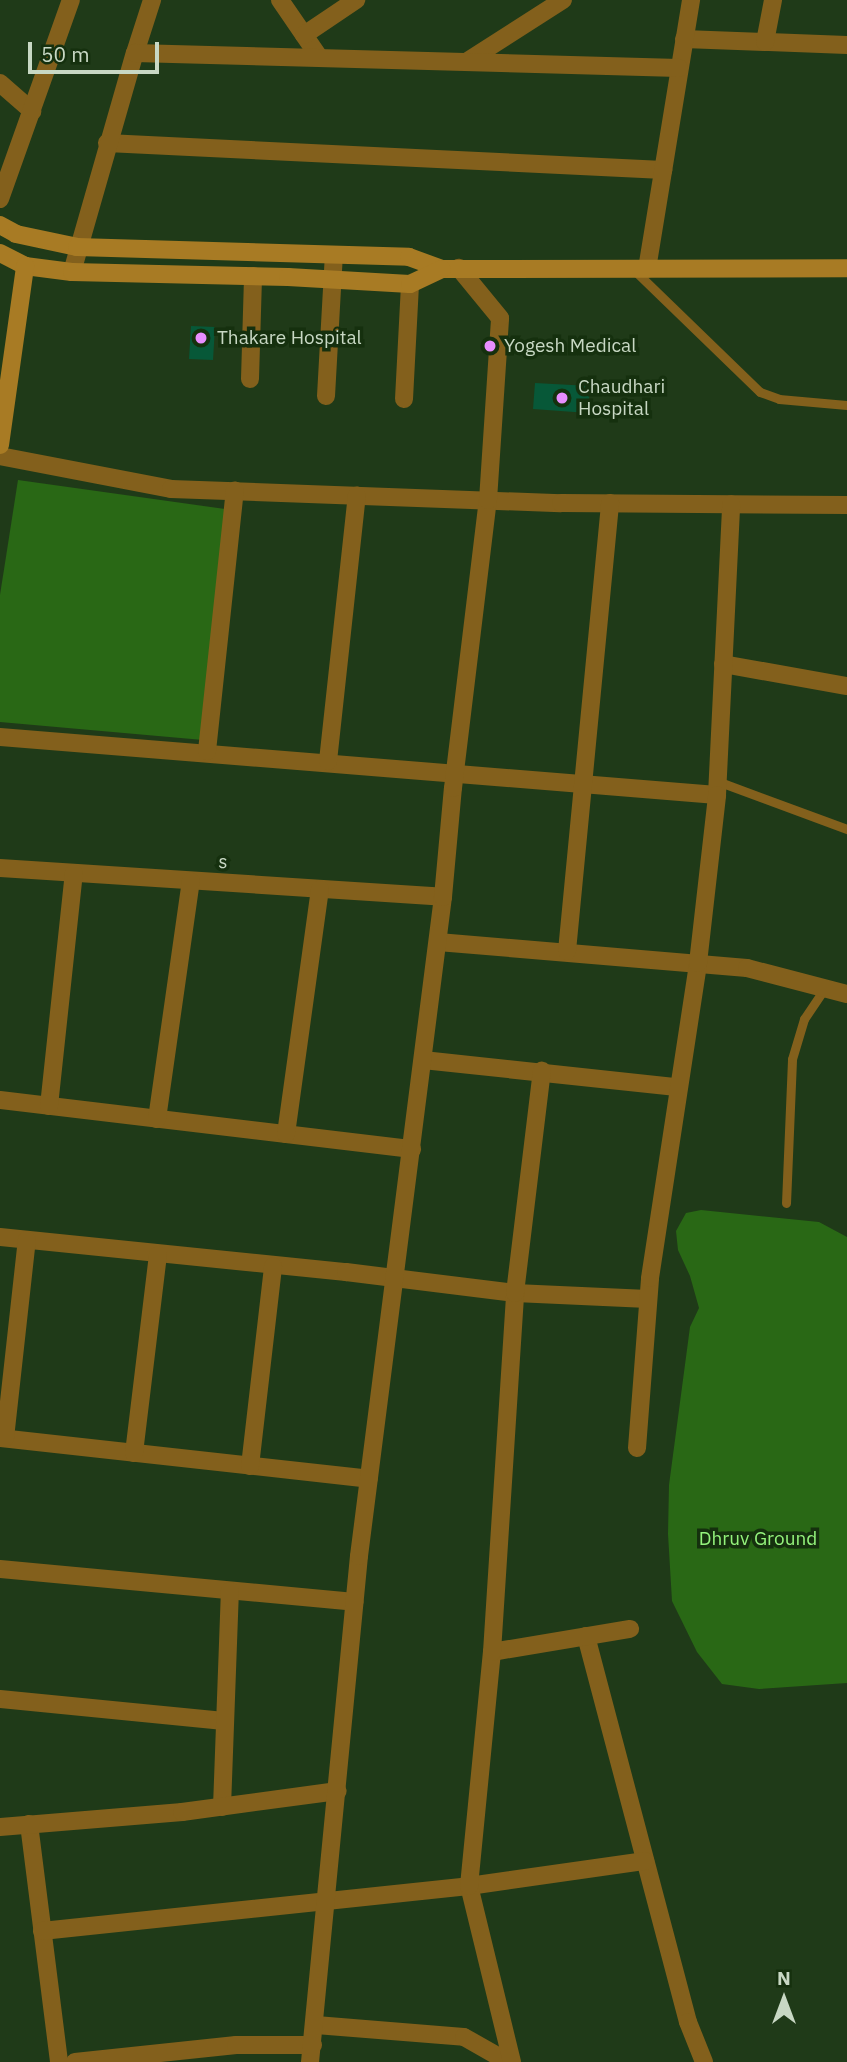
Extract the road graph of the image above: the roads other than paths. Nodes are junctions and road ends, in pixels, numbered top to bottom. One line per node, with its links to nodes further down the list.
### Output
1 (71, 0): 17 (street)
2 (152, 0): 12 (street)
3 (280, 0): 8 (street)
4 (356, 0): 8 (street)
5 (564, 0): 14 (street)
6 (691, 0): 9 (street)
7 (773, 0): 11 (street)
8 (303, 35): 13 (street)
9 (684, 39): 11 (street); 15 (street)
10 (846, 41): 11 (street)
11 (765, 42)
12 (135, 53): 13 (street); 18 (street)
13 (319, 57): 14 (street)
14 (466, 62): 15 (street)
15 (679, 68): 19 (street)
16 (0, 83): 17 (street)
17 (32, 111): 20 (street)
18 (107, 143): 19 (street); 22 (street)
19 (663, 170): 28 (street)
20 (0, 199)
21 (0, 225): 22 (street)
22 (77, 247): 24 (street); 29 (street)
23 (0, 253): 25 (street)
24 (334, 255): 27 (street); 31 (street)
25 (25, 266): 29 (street); 37 (street)
26 (847, 268): 28 (street)
27 (451, 269): 28 (street); 32 (street); 41 (street)
28 (640, 269): 36 (lane)
29 (72, 272): 30 (street)
30 (253, 276): 31 (street); 33 (street)
31 (332, 279): 32 (street); 34 (street)
32 (410, 284): 35 (street)
33 (250, 379)
34 (326, 396)
35 (404, 399)
36 (847, 405)
37 (0, 445)
38 (0, 456): 39 (street)
39 (235, 491): 40 (street); 48 (street)
40 (357, 496): 41 (street); 49 (street)
41 (488, 500): 42 (street); 50 (street)
42 (610, 503): 43 (street); 51 (street)
43 (731, 504): 44 (street); 45 (street)
44 (847, 505)
45 (723, 664): 46 (street); 52 (street)
46 (847, 686)
47 (0, 737): 48 (street)
48 (207, 751): 49 (street)
49 (328, 761): 50 (street)
50 (455, 773): 51 (street); 58 (street)
51 (582, 785): 52 (street); 60 (street)
52 (717, 788): 53 (lane); 61 (street)
53 (847, 829)
54 (0, 868): 55 (street, s)
55 (74, 873): 56 (street, s); 68 (street)
56 (191, 881): 57 (street, s); 69 (street)
57 (320, 889): 58 (street, s); 70 (street)
58 (443, 897): 59 (street)
59 (438, 942): 60 (street); 64 (street)
60 (568, 951): 61 (street)
61 (698, 963): 62 (street); 66 (street)
62 (825, 988): 63 (street); 72 (lane)
63 (847, 994)
64 (423, 1060): 65 (street); 71 (street)
65 (542, 1071): 66 (street); 78 (street)
66 (677, 1087): 79 (street)
67 (0, 1100): 68 (street)
68 (50, 1106): 69 (street)
69 (156, 1119): 70 (street)
70 (286, 1134): 71 (street)
71 (412, 1149): 77 (street)
72 (786, 1203)
73 (0, 1237): 74 (street)
74 (27, 1240): 75 (street); 80 (street)
75 (158, 1255): 76 (street); 82 (street)
76 (273, 1266): 77 (street); 83 (street)
77 (396, 1279): 78 (street); 84 (street)
78 (515, 1293): 79 (street); 90 (street)
79 (648, 1299): 81 (street)
80 (3, 1438): 82 (street)
81 (637, 1448)
82 (134, 1452): 83 (street)
83 (250, 1466): 84 (street)
84 (369, 1479): 87 (street)
85 (0, 1569): 86 (street)
86 (230, 1591): 87 (street); 92 (street)
87 (354, 1602): 93 (street)
88 (630, 1629): 89 (street)
89 (586, 1636): 90 (street); 97 (street)
90 (492, 1652): 98 (street)
91 (0, 1699): 92 (street)
92 (224, 1721): 94 (street)
93 (338, 1791): 94 (street); 99 (street)
94 (222, 1807): 95 (street)
95 (29, 1825): 96 (street); 100 (street)
96 (0, 1828)
97 (645, 1861): 98 (street); 106 (street)
98 (470, 1886): 99 (street); 105 (street)
99 (324, 1903): 100 (street); 101 (street)
100 (42, 1931): 103 (street)
101 (316, 2025): 102 (street); 105 (street)
102 (312, 2054): 104 (street)
103 (59, 2062)
104 (75, 2062)
105 (510, 2062)
106 (704, 2062)

